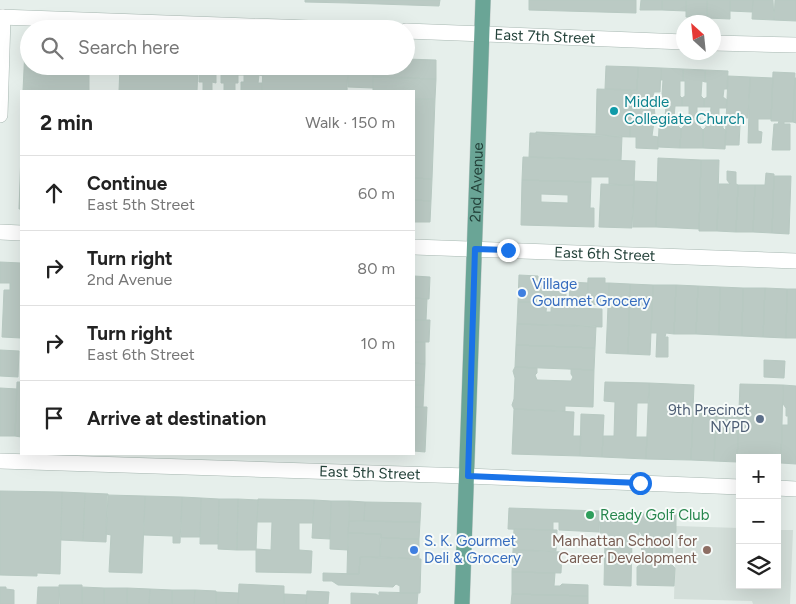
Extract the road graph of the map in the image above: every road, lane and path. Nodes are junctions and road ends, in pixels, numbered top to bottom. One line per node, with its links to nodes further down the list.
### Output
1 (483, 0): 5 (main road, 2nd Avenue)
2 (2, 17): 3 (street); 9 (street)
3 (86, 20)
4 (415, 32): 5 (street, East 7th Street)
5 (482, 35): 6 (street, East 7th Street); 13 (main road, 2nd Avenue)
6 (676, 42)
7 (721, 43): 8 (street)
8 (796, 46)
9 (0, 115)
10 (0, 232): 11 (street)
11 (20, 233)
12 (415, 247): 13 (street, East 6th Street)
13 (475, 249): 14 (street, East 6th Street); 16 (main road, 2nd Avenue)
14 (796, 261)
15 (0, 461): 16 (street, East 5th Street)
16 (468, 476): 17 (street, East 5th Street); 20 (main road, 2nd Avenue)
17 (736, 487)
18 (781, 488): 19 (street)
19 (796, 489)
20 (462, 604)

